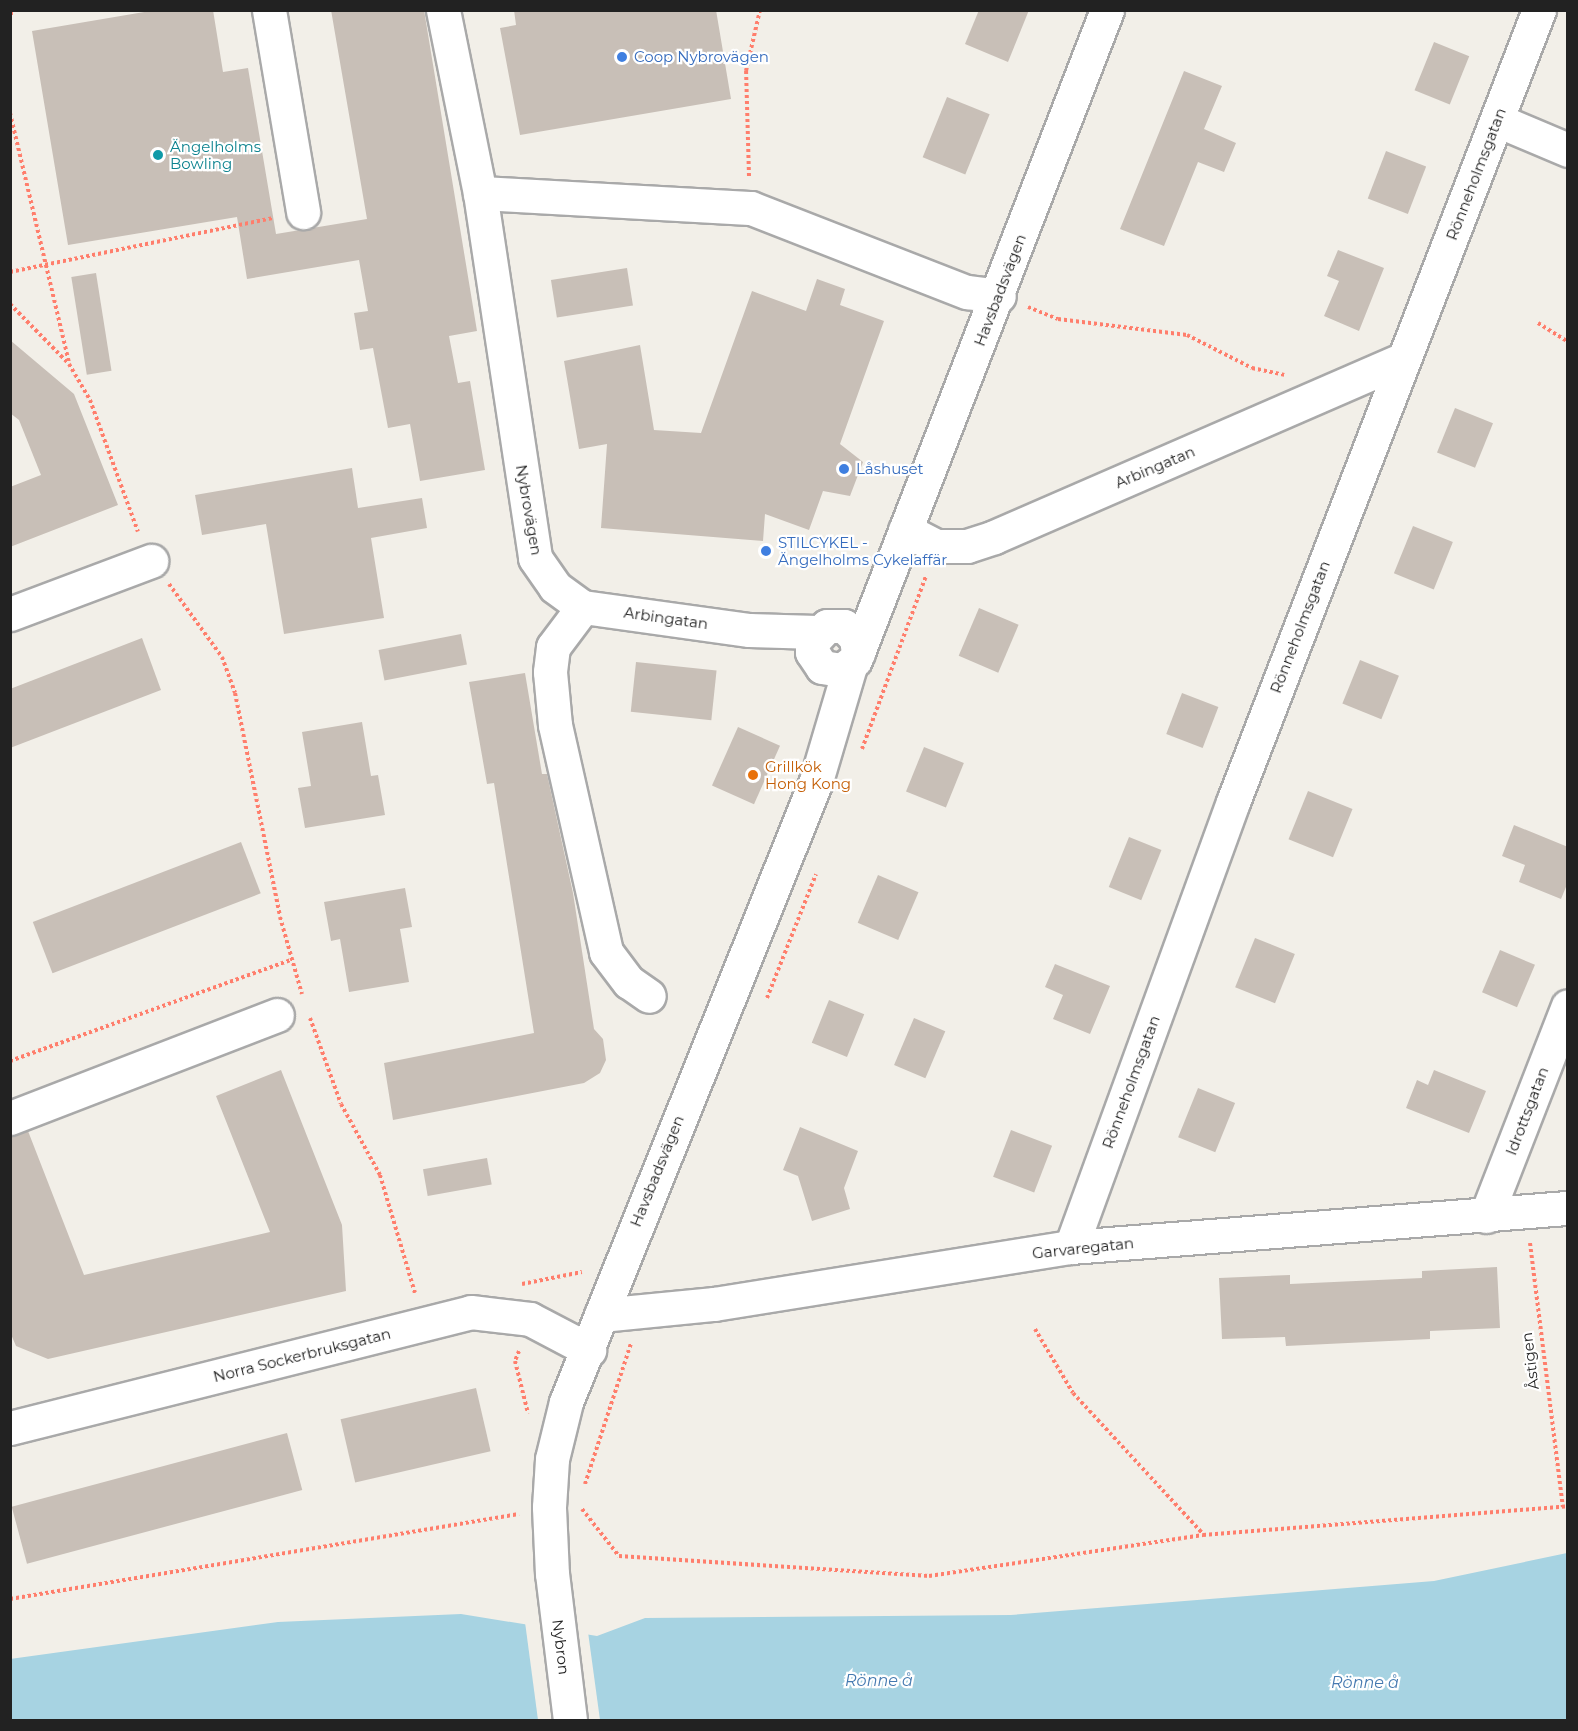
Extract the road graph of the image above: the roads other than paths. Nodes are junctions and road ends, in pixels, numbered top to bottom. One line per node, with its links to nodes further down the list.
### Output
1 (269, 10): 8 (street)
2 (443, 10): 7 (street, Nybrovägen)
3 (1107, 10): 9 (street, Havsbadsvägen)
4 (1539, 10): 5 (street, Rönneholmsgatan)
5 (1497, 120): 6 (street); 10 (street, Rönneholmsgatan)
6 (1568, 150)
7 (480, 193): 9 (street); 14 (street, Nybrovägen)
8 (303, 212)
9 (999, 296): 11 (street, Havsbadsvägen)
10 (1403, 359): 11 (street, Arbingatan); 25 (street, Rönneholmsgatan)
11 (905, 530): 13 (street, Havsbadsvägen)
12 (151, 561): 15 (street)
13 (889, 569): 16 (street, Havsbadsvägen); 17 (street, Havsbadsvägen)
14 (584, 607): 16 (street, Arbingatan); 19 (street)
15 (10, 614)
16 (818, 643): 17 (street, Arbingatan); 18 (street, Havsbadsvägen)
17 (854, 659): 18 (street, Havsbadsvägen)
18 (816, 781): 26 (street, Havsbadsvägen)
19 (649, 996)
20 (1568, 1006): 24 (street, Idrottsgatan)
21 (297, 1011): 22 (street)
22 (10, 1118)
23 (1568, 1208): 24 (street, Garvaregatan)
24 (1486, 1216): 25 (street, Garvaregatan)
25 (1071, 1246): 26 (street, Garvaregatan)
26 (601, 1315): 27 (street, Havsbadsvägen)
27 (589, 1350): 28 (street, Norra Sockerbruksgatan); 29 (street, Havsbadsvägen)
28 (10, 1428)
29 (552, 1574): 30 (street, Nybron)
30 (570, 1720)

